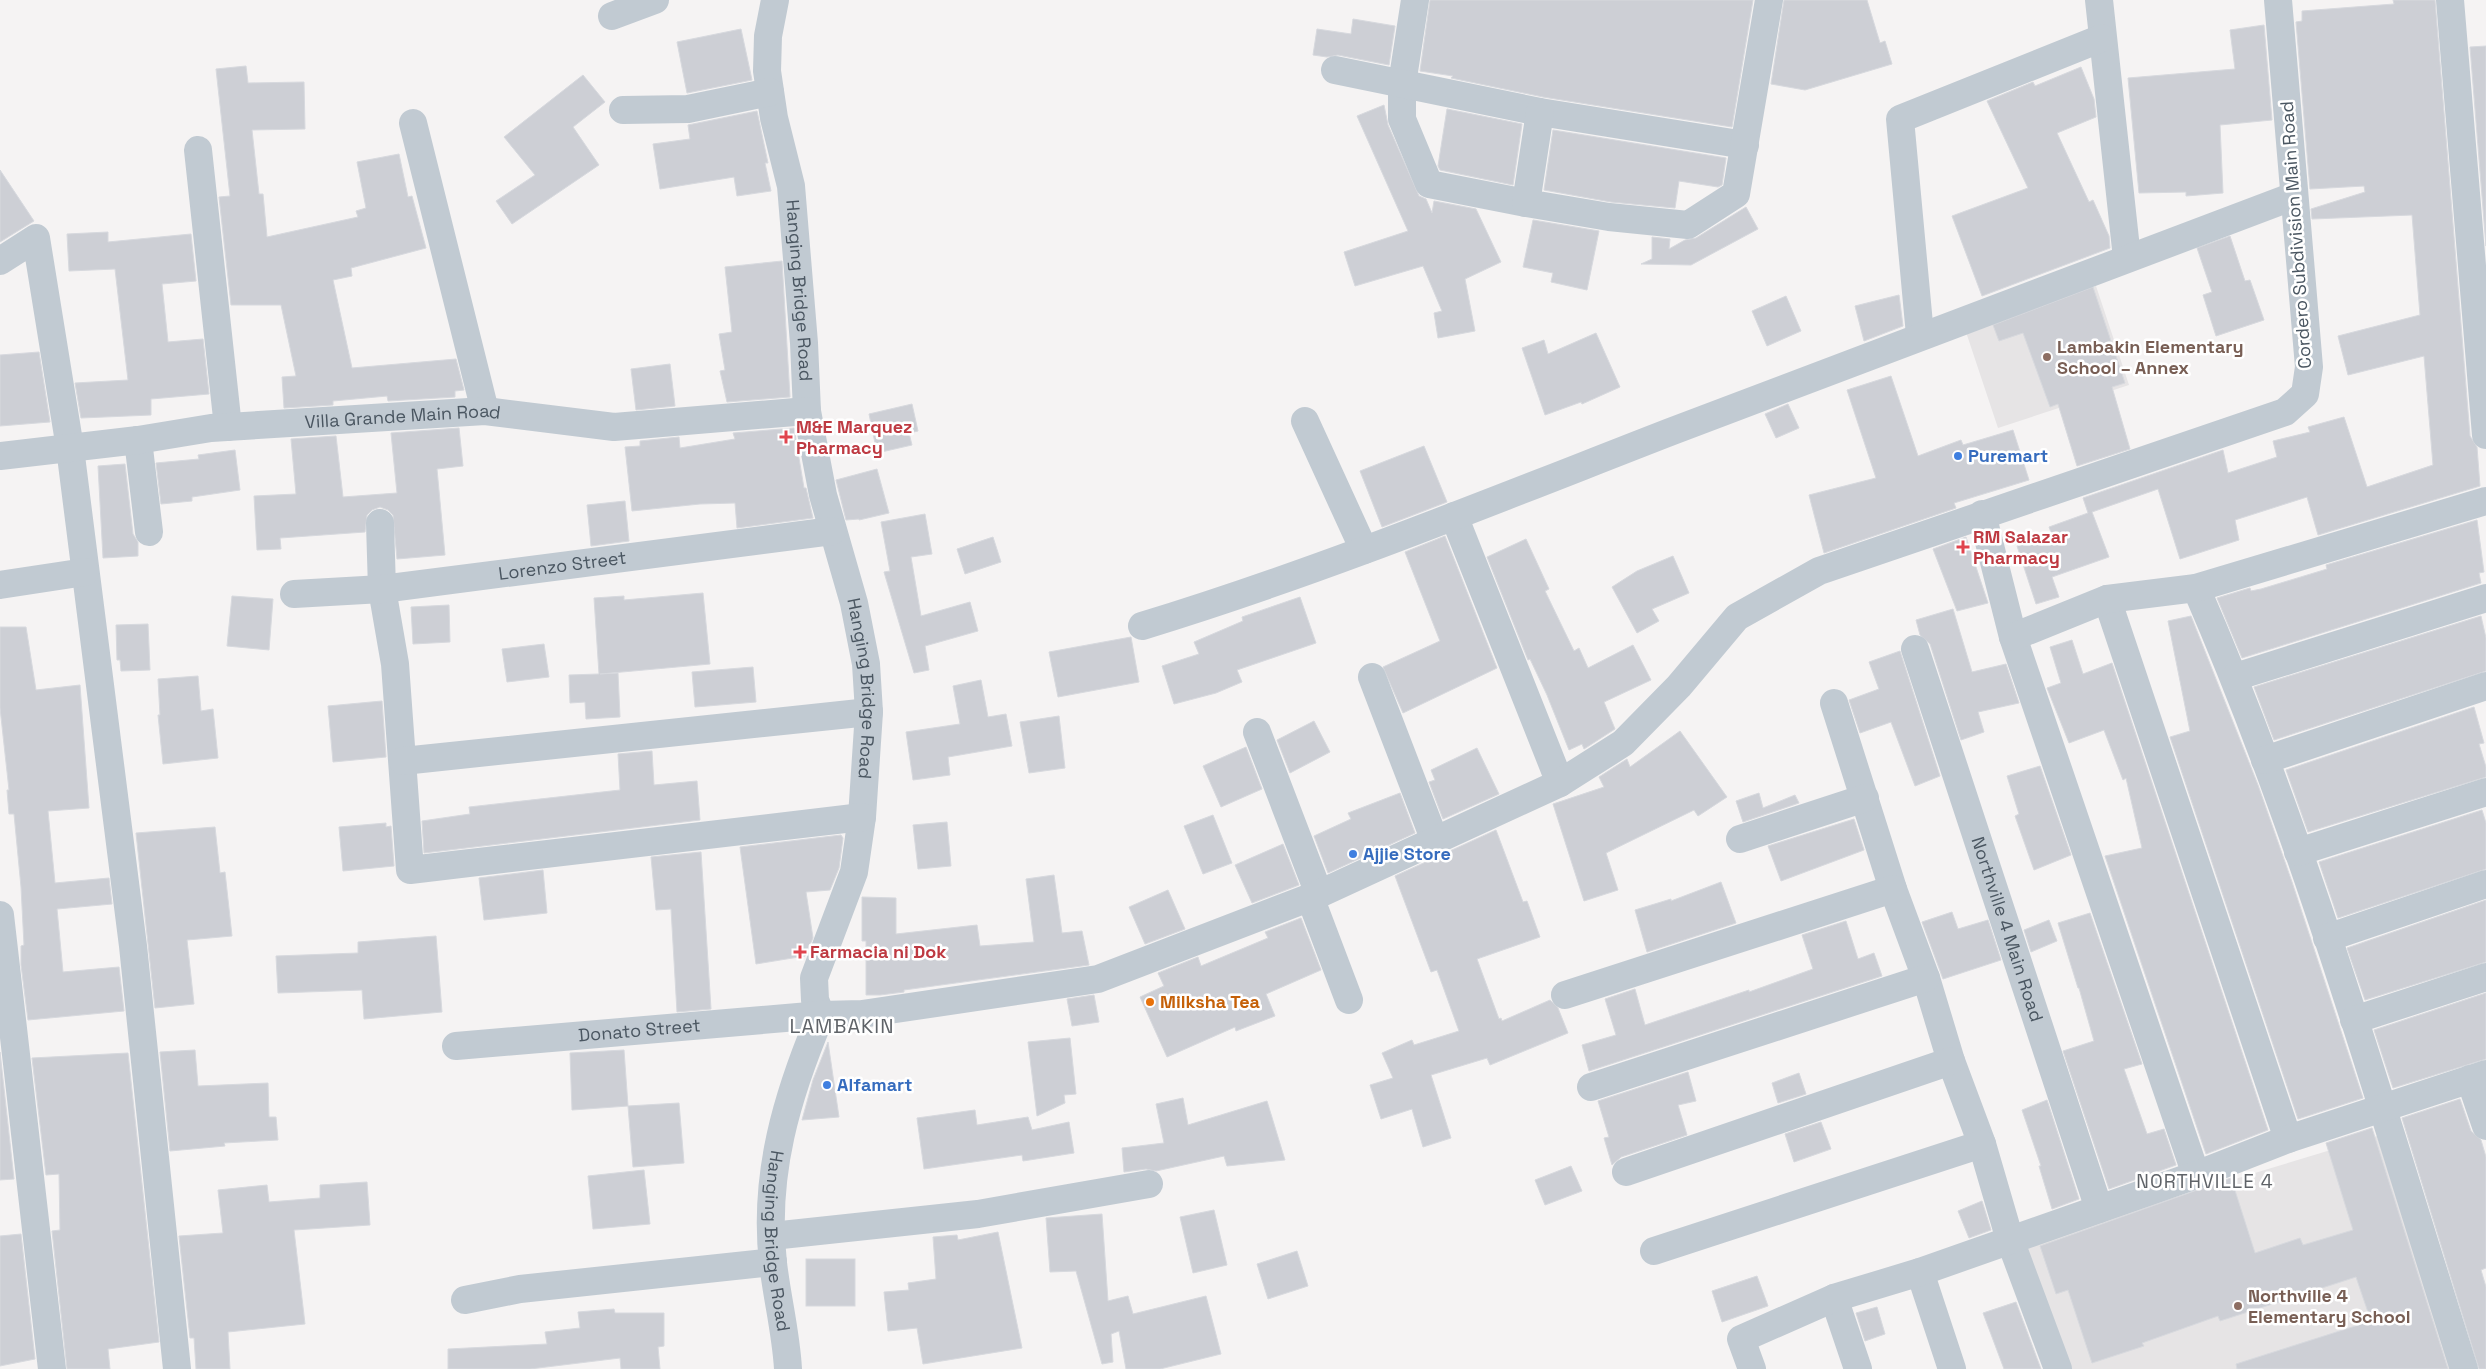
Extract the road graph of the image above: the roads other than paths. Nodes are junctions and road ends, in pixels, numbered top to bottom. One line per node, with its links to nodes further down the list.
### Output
1 (654, 0): 8 (street)
2 (775, 0): 12 (street, Hanging Bridge Road)
3 (1415, 0): 11 (street)
4 (1769, 0): 16 (street)
5 (2099, 0): 9 (street)
6 (2278, 0): 18 (street, Cordero Subdivision Main Road)
7 (2450, 0): 27 (street)
8 (612, 16)
9 (2102, 38): 20 (street); 22 (street)
10 (1335, 70): 11 (street)
11 (1402, 84): 14 (street); 19 (street)
12 (770, 92): 13 (street); 24 (street, Hanging Bridge Road)
13 (623, 110)
14 (1540, 112): 16 (street); 19 (street)
15 (413, 123): 23 (street)
16 (1744, 145): 19 (street)
17 (198, 150): 26 (street)
18 (2294, 196): 20 (street); 32 (street, Cordero Subdivision Main Road)
19 (1526, 203)
20 (2127, 258): 22 (street)
21 (0, 261): 29 (street)
22 (1920, 335): 33 (street)
23 (485, 411): 24 (street, Villa Grande Main Road); 26 (street, Villa Grande Main Road)
24 (807, 411): 35 (street, Hanging Bridge Road)
25 (1305, 421): 37 (street)
26 (228, 427): 28 (street, Villa Grande Main Road)
27 (2486, 435)
28 (138, 440): 29 (street, Villa Grande Main Road); 36 (street)
29 (70, 448): 30 (street, Villa Grande Main Road); 38 (street)
30 (0, 456)
31 (2486, 501): 41 (street)
32 (1982, 514): 46 (street); 56 (street, Cordero Subdivision Main Road)
33 (1454, 516): 37 (street); 56 (street)
34 (380, 523): 40 (street)
35 (832, 531): 40 (street, Lorenzo Street); 52 (street, Hanging Bridge Road)
36 (149, 532)
37 (1364, 550): 45 (street)
38 (86, 572): 39 (street); 93 (street)
39 (0, 585)
40 (382, 588): 42 (street, Lorenzo Street); 54 (street)
41 (2196, 588): 44 (street); 49 (street)
42 (294, 594)
43 (2486, 598): 49 (street)
44 (2107, 599): 46 (street); 80 (street)
45 (1142, 626)
46 (2013, 637): 83 (street)
47 (1915, 649): 85 (street, Northville 4 Main Road)
48 (1372, 677): 61 (street)
49 (2235, 677): 55 (street)
50 (2486, 686): 55 (street)
51 (1834, 703): 58 (street)
52 (869, 712): 54 (street); 59 (street, Hanging Bridge Road)
53 (1257, 732): 65 (street)
54 (403, 760): 59 (street)
55 (2265, 760): 62 (street)
56 (1560, 783): 61 (street, Cordero Subdivision Main Road)
57 (2486, 792): 62 (street)
58 (1865, 798): 60 (street); 64 (street)
59 (862, 817): 72 (street, Hanging Bridge Road)
60 (1740, 839)
61 (1434, 840): 65 (street, Donato Street)
62 (2298, 852): 67 (street)
63 (2486, 884): 67 (street)
64 (1893, 889): 69 (street); 70 (street)
65 (1315, 895): 71 (street); 72 (street, Donato Street)
66 (0, 915): 92 (street)
67 (2327, 938): 73 (street)
68 (2486, 977): 73 (street)
69 (1926, 978): 75 (street); 77 (street)
70 (1565, 995)
71 (1349, 1000)
72 (821, 1015): 74 (street, Donato Street); 87 (street, Hanging Bridge Road)
73 (2354, 1020): 78 (street)
74 (456, 1046)
75 (1951, 1061): 81 (street); 82 (street)
76 (2478, 1076): 78 (street); 79 (street)
77 (1591, 1087)
78 (2381, 1108): 80 (street); 99 (street)
79 (2486, 1126)
80 (2288, 1139): 83 (street)
81 (1982, 1144): 86 (street); 88 (street)
82 (1626, 1172)
83 (2196, 1174): 85 (street)
84 (1149, 1184): 87 (street)
85 (2100, 1209): 86 (street)
86 (2010, 1240): 89 (street); 98 (street)
87 (772, 1249): 91 (street); 94 (street, Hanging Bridge Road)
88 (1654, 1252)
89 (1920, 1272): 90 (street); 97 (street)
90 (1834, 1298): 95 (street); 96 (street)
91 (465, 1300)
92 (52, 1369)
93 (176, 1369)
94 (788, 1369)
95 (1752, 1369)
96 (1858, 1369)
97 (1952, 1369)
98 (2058, 1369)
99 (2464, 1369)

